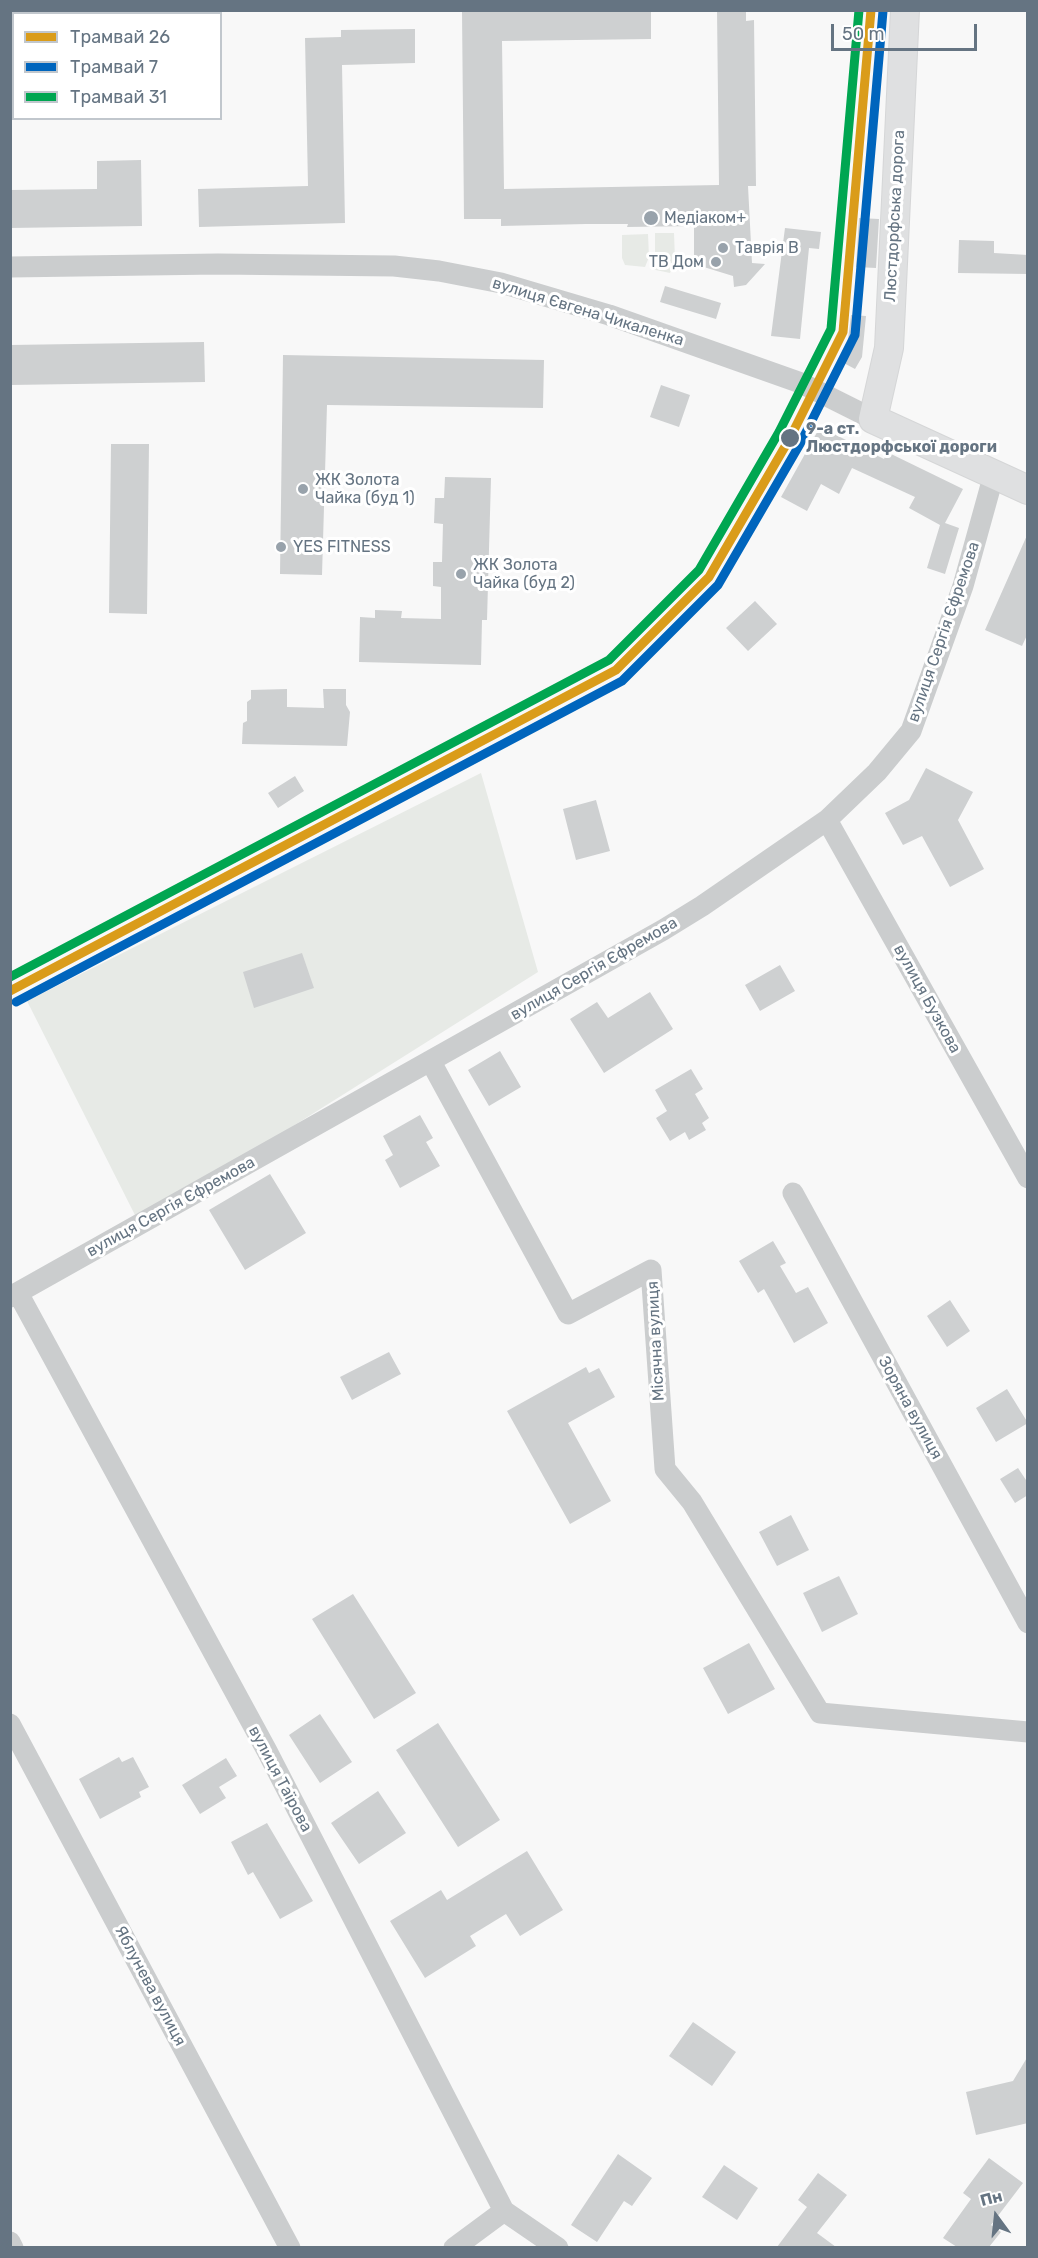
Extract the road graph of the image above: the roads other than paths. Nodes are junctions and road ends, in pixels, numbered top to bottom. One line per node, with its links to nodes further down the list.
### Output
1 (905, 10): 3 (street, Люстдорфська дорога)
2 (10, 267): 3 (street, вулиця Євгена Чикаленка)
3 (873, 419): 4 (street, вулиця Євгена Чикаленка)
4 (994, 474): 5 (street, вулиця Євгена Чикаленка); 6 (street, вулиця Сергія Єфремова)
5 (1028, 490)
6 (827, 820): 7 (street, вулиця Сергія Єфремова); 8 (street, вулиця Бузкова)
7 (431, 1062): 10 (street, вулиця Сергія Єфремова); 13 (street, Місячна вулиця)
8 (1028, 1178)
9 (794, 1193): 11 (street, Зоряна вулиця)
10 (14, 1295): 14 (street, вулиця Таїрова)
11 (1028, 1623)
12 (10, 1724): 17 (street, Яблунева вулиця)
13 (1028, 1732)
14 (504, 2211): 18 (street); 19 (street, вулиця Таїрова)
15 (10, 2242): 16 (street)
16 (13, 2247)
17 (290, 2247)
18 (454, 2247)
19 (558, 2247)

